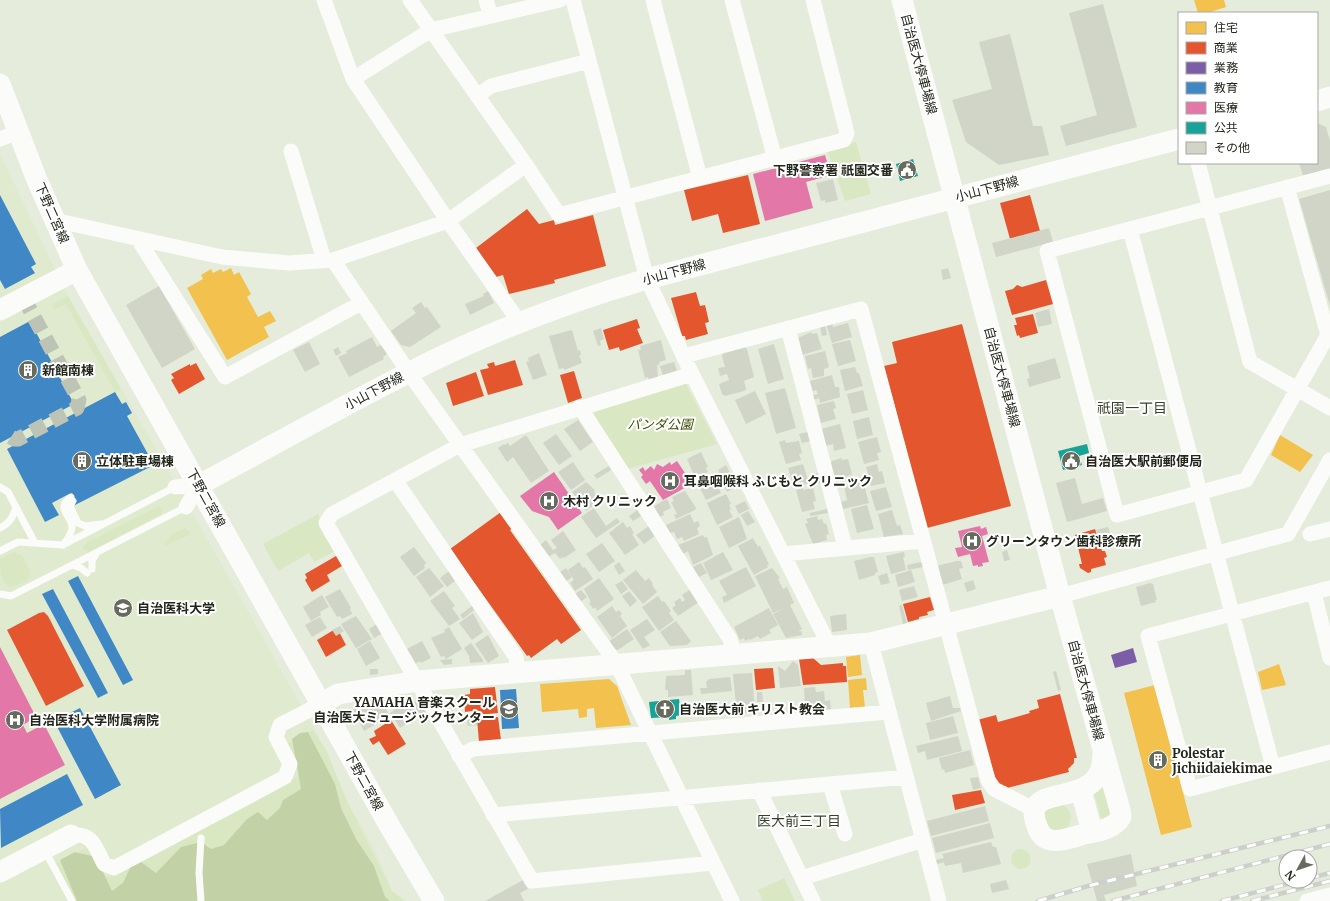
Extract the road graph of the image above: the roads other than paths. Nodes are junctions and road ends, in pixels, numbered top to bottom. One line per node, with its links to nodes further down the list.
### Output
1 (324, 0): 13 (street)
2 (410, 0): 11 (street)
3 (486, 0): 10 (street)
4 (560, 0): 10 (street)
5 (573, 0): 12 (street)
6 (653, 0): 25 (street)
7 (732, 0): 21 (street)
8 (813, 0): 21 (street)
9 (902, 0): 28 (main road, 自治医大停車場線)
10 (491, 16): 11 (street)
11 (431, 30): 13 (street); 15 (street)
12 (589, 61): 15 (street); 27 (street)
13 (353, 79): 31 (street)
14 (0, 84): 18 (main road, 下野二宮線)
15 (477, 96): 23 (street)
16 (1330, 97): 17 (main road)
17 (1318, 101)
18 (9, 136): 30 (main road, 下野二宮線)
19 (1178, 139): 28 (main road, 小山下野線)
20 (291, 151): 34 (street)
21 (775, 158): 25 (street)
22 (1198, 164): 29 (street)
23 (526, 166): 27 (street); 31 (street)
24 (1330, 176): 26 (street)
25 (700, 178): 27 (street)
26 (1288, 187): 29 (street); 44 (street)
27 (625, 198): 36 (street)
28 (955, 198): 36 (main road, 小山下野線); 72 (main road, 自治医大停車場線)
29 (1209, 209): 32 (street); 44 (street)
30 (54, 220): 33 (street); 35 (main road, 下野二宮線)
31 (448, 221): 34 (street); 39 (street)
32 (1130, 229): 53 (street); 53 (street)
33 (138, 239): 34 (street); 37 (street)
34 (328, 260): 37 (street)
35 (77, 270): 38 (main road); 50 (main road, 下野二宮線)
36 (648, 279): 39 (main road, 小山下野線); 41 (street)
37 (361, 303): 42 (street)
38 (0, 310)
39 (520, 322): 42 (main road, 小山下野線)
40 (788, 328): 41 (street); 60 (street); 63 (street)
41 (684, 356): 43 (street)
42 (409, 373): 47 (street); 50 (main road, 小山下野線)
43 (692, 374): 45 (street); 67 (street)
44 (1297, 390): 46 (street); 53 (street)
45 (580, 407): 47 (street); 77 (street)
46 (1330, 408)
47 (460, 445): 49 (street); 79 (street)
48 (1330, 460): 66 (street)
49 (395, 480): 80 (street); 81 (street)
50 (199, 484): 52 (street); 55 (street); 82 (main road, 下野二宮線)
51 (0, 487): 54 (lane)
52 (175, 487): 56 (lane)
53 (1200, 492): 66 (street)
54 (16, 507): 57 (lane); 61 (lane)
55 (186, 507): 65 (lane)
56 (105, 524): 62 (lane); 62 (lane)
57 (0, 528)
58 (1330, 529): 59 (street)
59 (1310, 534)
60 (923, 541): 63 (street); 74 (street)
61 (34, 543): 62 (lane); 64 (lane)
62 (63, 545)
63 (845, 547): 67 (street)
64 (0, 551)
65 (98, 552): 68 (lane); 68 (lane)
66 (1216, 553): 72 (street); 73 (street)
67 (783, 554): 76 (street)
68 (72, 565): 71 (lane)
69 (1330, 588): 70 (street)
70 (1314, 593): 73 (street); 78 (street)
71 (0, 594)
72 (1060, 596): 74 (main road); 86 (main road, 自治医大停車場線)
73 (1231, 613): 88 (street); 88 (street)
74 (946, 625): 75 (main road); 94 (street)
75 (871, 643): 76 (main road); 83 (street)
76 (829, 645): 77 (main road)
77 (734, 654): 79 (main road)
78 (1330, 658)
79 (616, 663): 80 (main road); 84 (street)
80 (518, 674): 81 (main road)
81 (418, 681): 82 (main road); 87 (street)
82 (322, 704): 98 (street); 108 (main road, 下野二宮線)
83 (888, 712): 84 (street); 89 (street)
84 (650, 733): 87 (street); 93 (street)
85 (1330, 752): 88 (street)
86 (1103, 753): 92 (main road); 96 (main road, 自治医大停車場線)
87 (459, 756): 95 (street)
88 (1273, 767)
89 (906, 777): 90 (street); 100 (street)
90 (830, 784): 91 (street); 97 (street)
91 (759, 790): 93 (street); 104 (street)
92 (1081, 790): 94 (main road); 96 (main road)
93 (680, 798): 95 (street); 102 (street)
94 (1034, 810): 96 (main road)
95 (493, 814): 102 (street)
96 (1092, 832)
97 (845, 834)
98 (71, 835): 101 (main road)
99 (201, 838): 107 (lane)
100 (923, 840): 104 (street); 111 (street)
101 (44, 849): 103 (main road); 106 (lane)
102 (713, 863): 109 (street)
103 (0, 872)
104 (802, 878): 110 (street)
105 (1330, 895): 112 (street)
106 (72, 901)
107 (202, 901)
108 (434, 901)
109 (732, 901)
110 (813, 901)
111 (938, 901)
112 (1307, 901)

